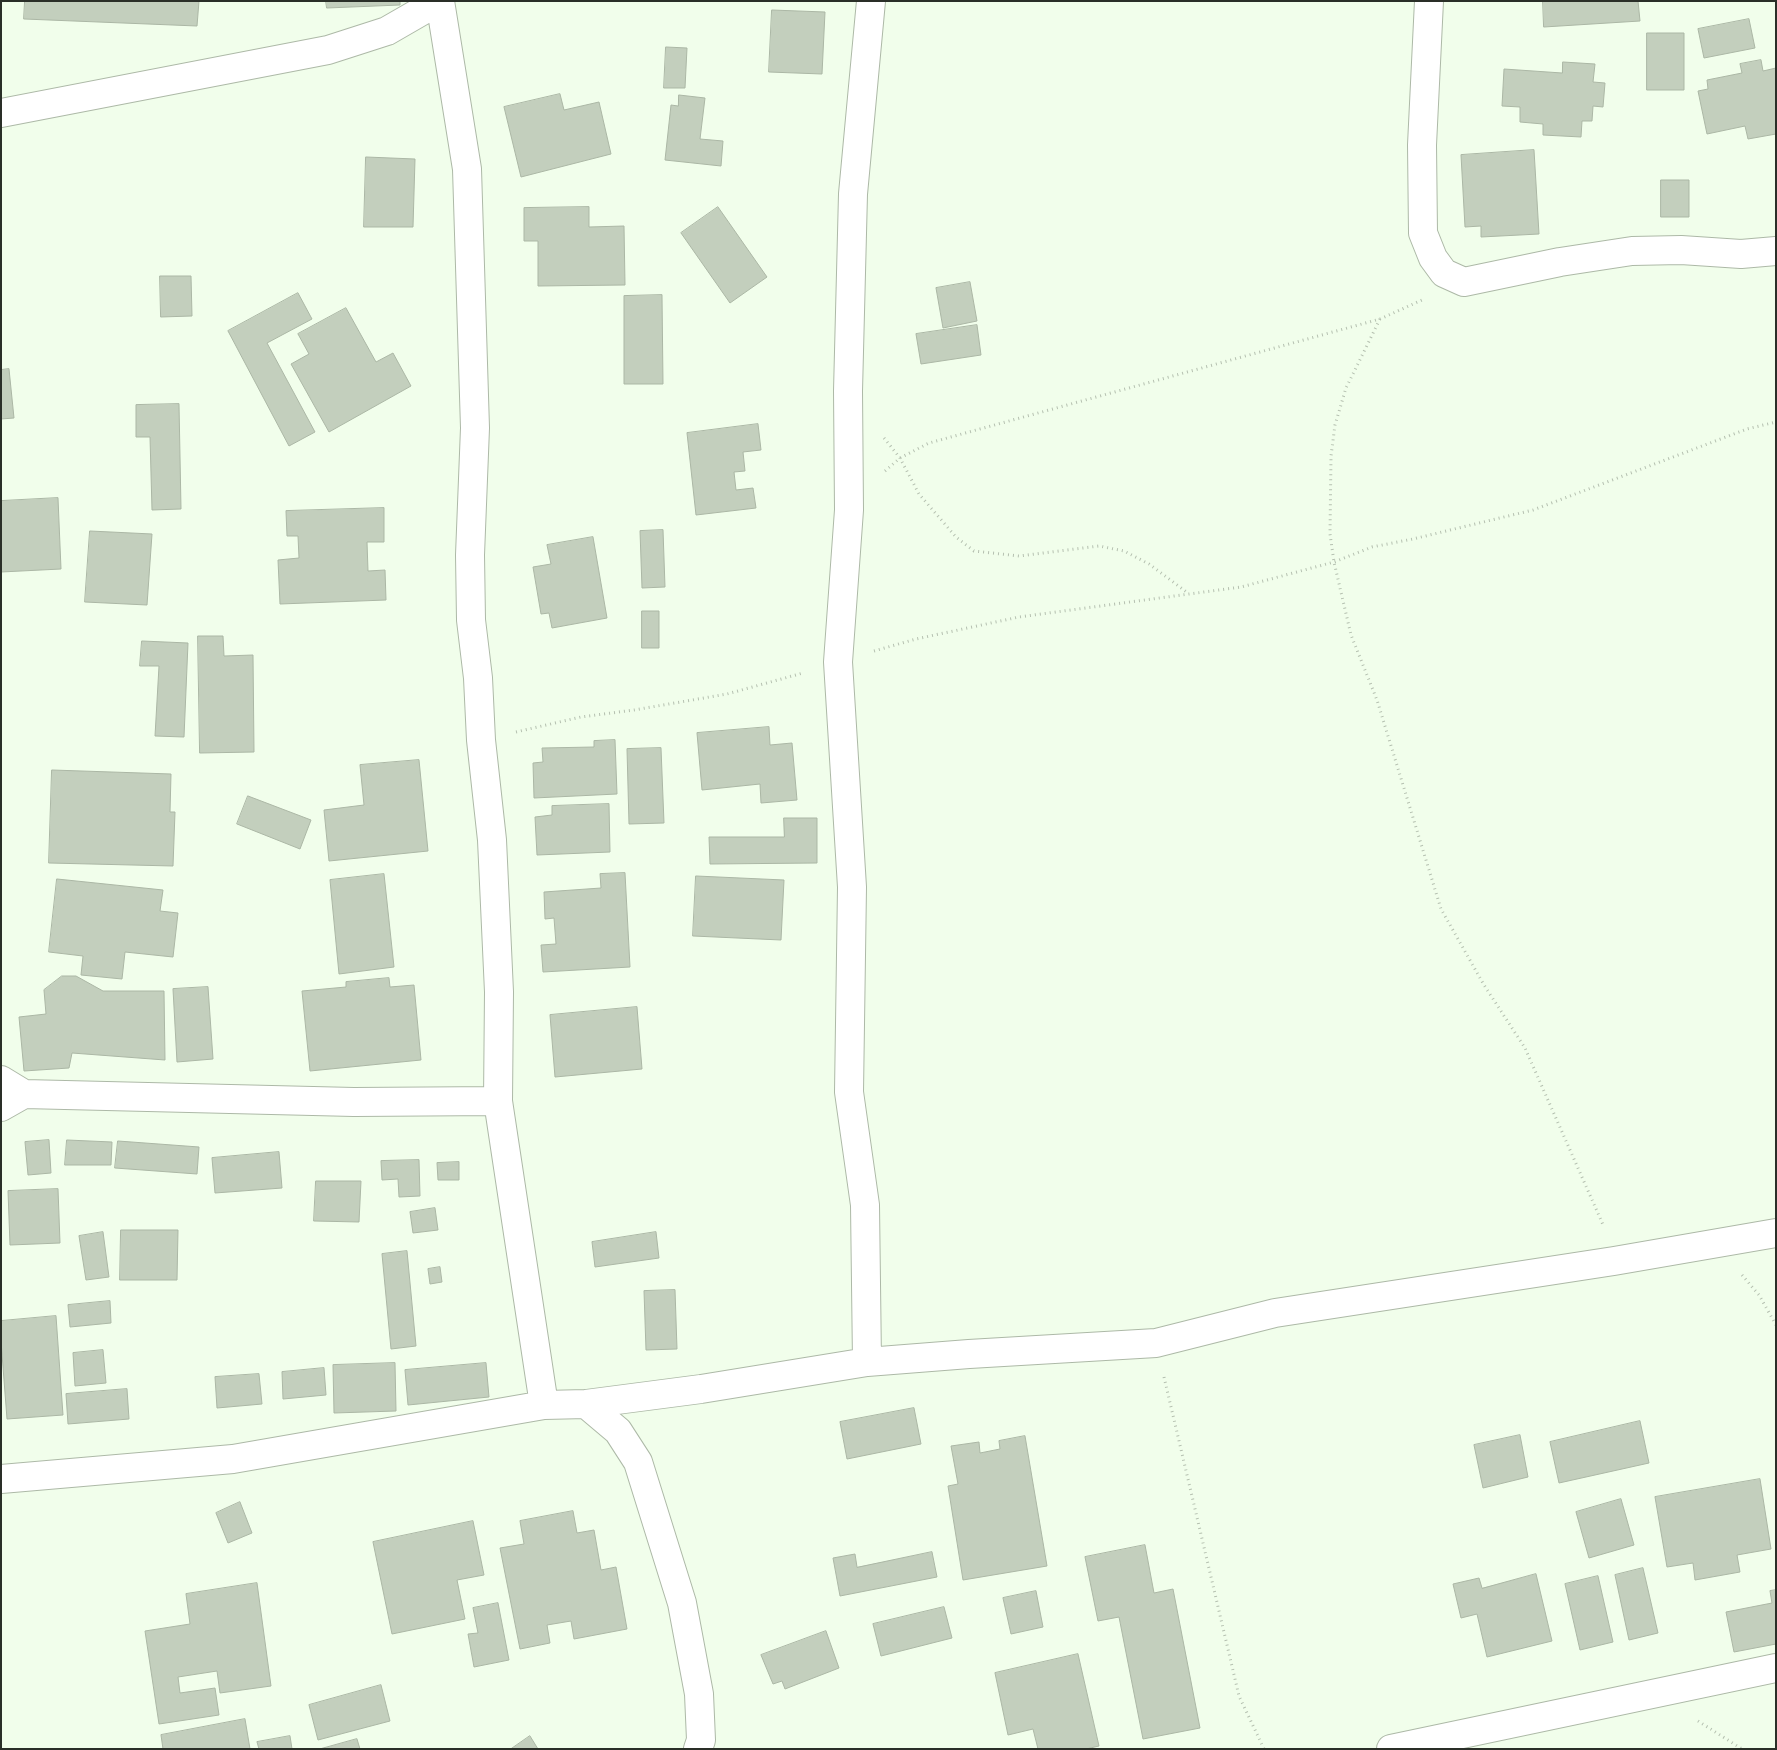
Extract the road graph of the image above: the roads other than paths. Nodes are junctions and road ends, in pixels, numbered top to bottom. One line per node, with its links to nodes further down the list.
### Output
1 (440, 1): 4 (street); 7 (street)
2 (871, 1): 9 (street)
3 (1429, 1): 5 (street)
4 (1, 113)
5 (1776, 251)
6 (9, 1093): 7 (street)
7 (498, 1101): 11 (street)
8 (1776, 1233): 9 (street)
9 (867, 1362): 10 (street)
10 (586, 1404): 11 (street); 14 (street)
11 (544, 1405): 12 (street)
12 (1, 1479)
13 (1776, 1668): 15 (street)
14 (698, 1749)
15 (1391, 1749)

